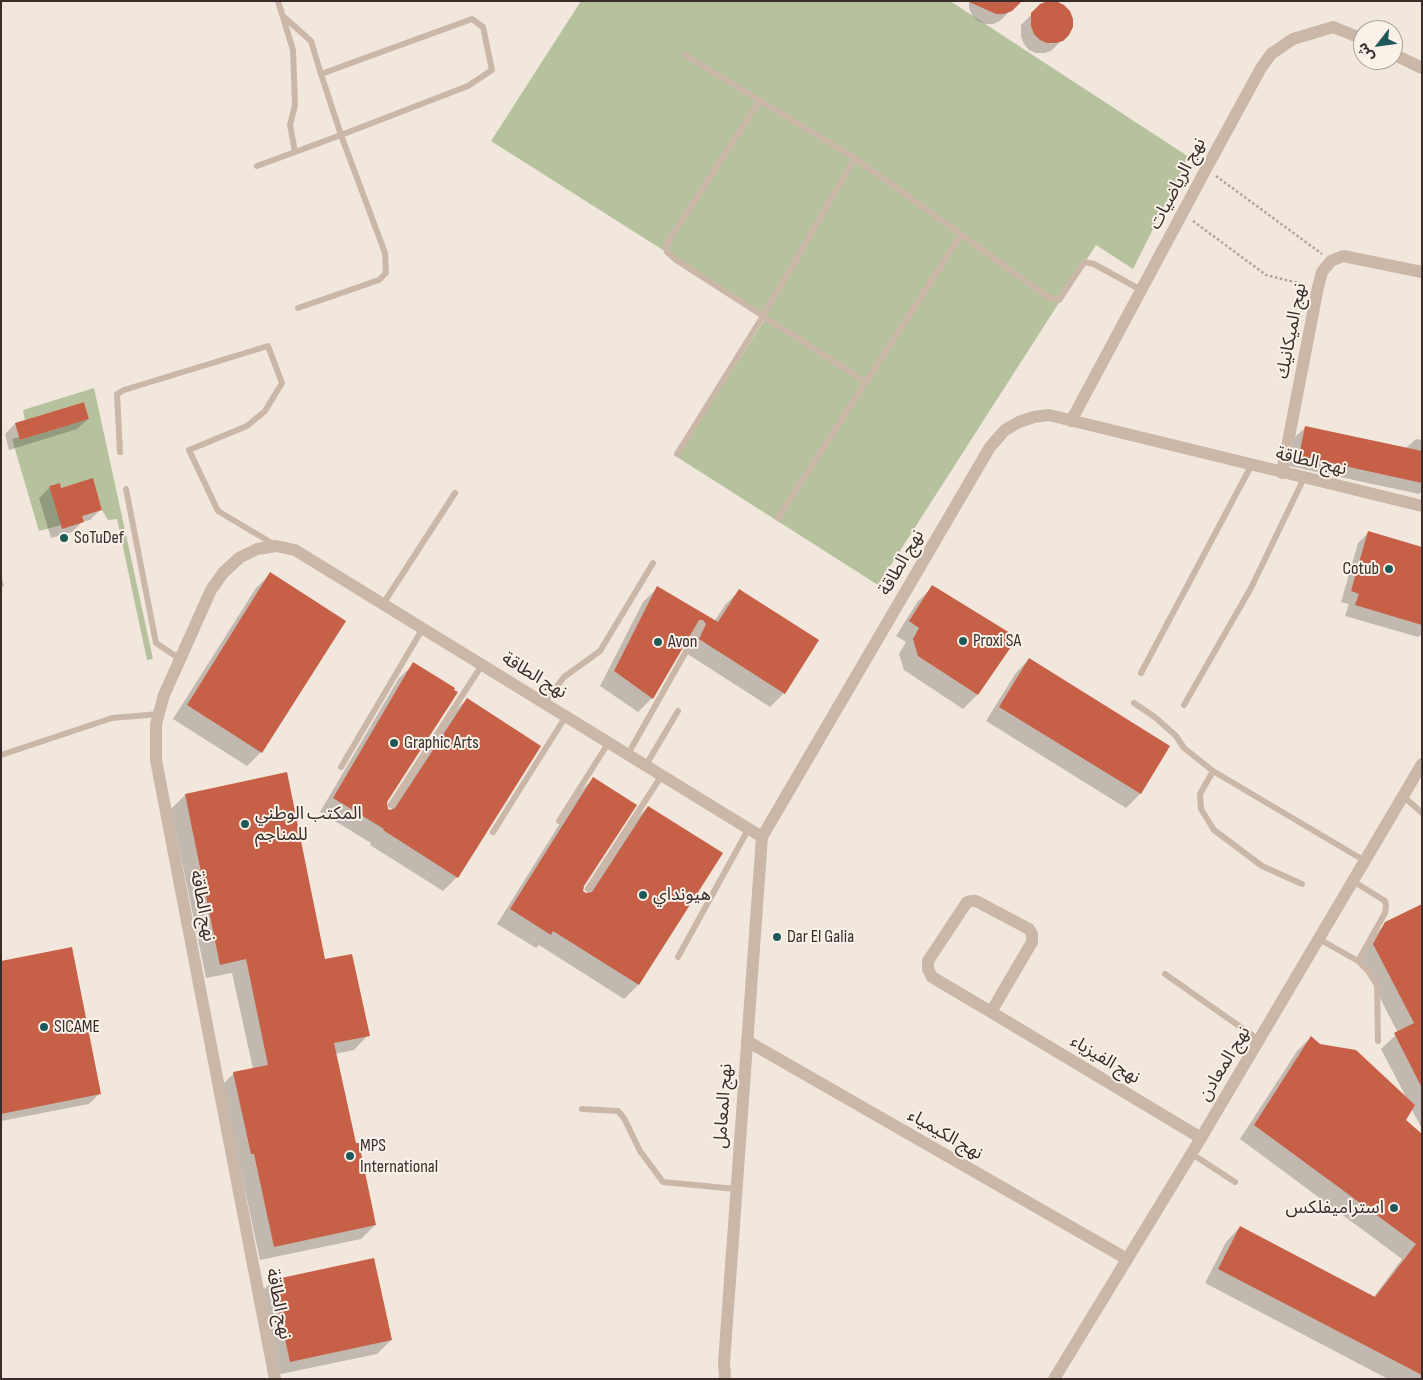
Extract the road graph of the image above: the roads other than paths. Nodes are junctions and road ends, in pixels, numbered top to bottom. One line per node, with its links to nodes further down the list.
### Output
1 (278, 1): 2 (lane)
2 (284, 17): 7 (lane); 10 (lane)
3 (1353, 34): 15 (street, نهج الرياضيات)
4 (685, 54): 8 (lane)
5 (1403, 59): 6 (street)
6 (1422, 68)
7 (321, 74): 9 (lane); 9 (lane)
8 (760, 100): 11 (lane); 17 (lane)
9 (341, 135): 10 (lane); 16 (lane)
10 (295, 152): 12 (lane)
11 (855, 158): 13 (lane); 17 (lane)
12 (257, 166)
13 (961, 235): 15 (lane); 18 (lane)
14 (1422, 272): 23 (street, نهج الميكانيك)
15 (1142, 290): 19 (street, نهج الرياضيات)
16 (298, 308)
17 (763, 316): 18 (lane); 21 (lane)
18 (866, 382): 28 (lane)
19 (1071, 421): 22 (street, نهج الطاقة); 57 (street, نهج الطاقة)
20 (120, 452): 29 (lane)
21 (677, 454)
22 (1251, 466): 23 (street, نهج الطاقة); 36 (lane)
23 (1282, 473): 24 (street, نهج الطاقة)
24 (1304, 478): 27 (street, نهج الطاقة); 39 (lane)
25 (126, 489): 34 (lane)
26 (455, 493): 31 (lane)
27 (1422, 506)
28 (778, 518)
29 (276, 546): 31 (street, نهج الطاقة); 34 (street, نهج الطاقة)
30 (653, 563): 37 (lane)
31 (383, 604): 33 (street, نهج الطاقة)
32 (702, 625): 44 (lane)
33 (422, 628): 35 (street, نهج الطاقة); 48 (lane)
34 (180, 659): 41 (street, نهج الطاقة)
35 (482, 665): 37 (street, نهج الطاقة); 52 (lane)
36 (1141, 673)
37 (544, 703): 42 (street, نهج الطاقة)
38 (1134, 703): 49 (lane)
39 (1184, 705)
40 (678, 711): 47 (lane)
41 (159, 714): 45 (lane); 76 (street, نهج الطاقة)
42 (566, 716): 43 (street, نهج الطاقة); 56 (lane)
43 (609, 742): 44 (street, نهج الطاقة); 54 (lane)
44 (628, 754): 47 (street, نهج الطاقة)
45 (1, 755)
46 (1422, 764): 51 (street, نهج المعادن)
47 (646, 765): 50 (street, نهج الطاقة)
48 (341, 768)
49 (1213, 771): 58 (lane); 60 (lane)
50 (662, 775): 55 (street, نهج الطاقة); 61 (lane)
51 (1403, 796): 53 (lane); 58 (street, نهج المعادن)
52 (391, 805)
53 (1422, 814)
54 (559, 821)
55 (749, 828): 57 (street, نهج الطاقة); 63 (lane)
56 (493, 832)
57 (762, 837): 69 (street, نهج المعامل)
58 (1365, 861): 59 (street, نهج المعادن)
59 (1353, 880): 62 (street, نهج المعادن); 64 (lane)
60 (1302, 884)
61 (588, 889)
62 (1319, 939): 64 (lane); 67 (street, نهج المعادن)
63 (678, 957)
64 (1358, 961): 68 (lane)
65 (1165, 974): 67 (lane)
66 (991, 1012): 66 (street, نهج الفيزياء); 71 (street, نهج الفيزياء)
67 (1259, 1040): 71 (street, نهج المعادن)
68 (1378, 1040)
69 (747, 1041): 74 (street, نهج المعامل); 75 (street, نهج الكيمياء)
70 (582, 1109): 74 (lane)
71 (1201, 1138): 72 (street, نهج المعادن)
72 (1192, 1154): 73 (lane); 75 (street, نهج المعادن)
73 (1235, 1182)
74 (736, 1189): 77 (street, نهج المعامل)
75 (1127, 1260): 78 (street, نهج المعادن)
76 (275, 1379)
77 (725, 1379)
78 (1054, 1379)

